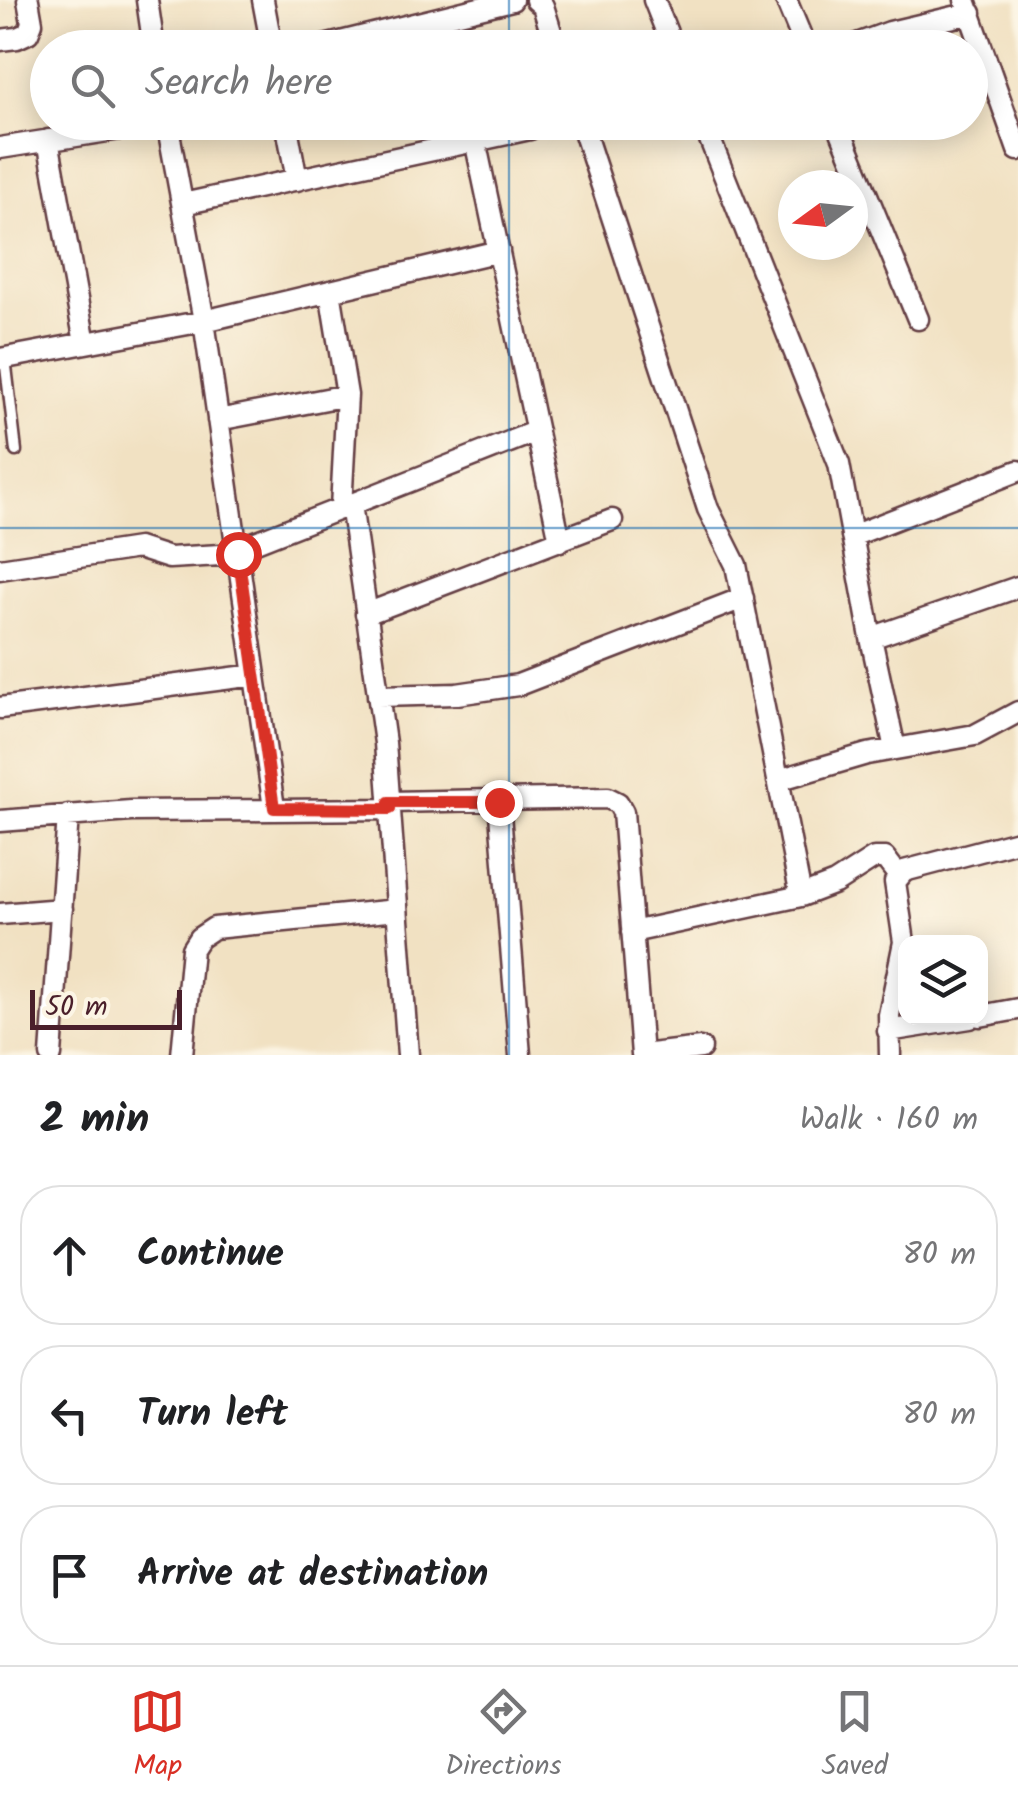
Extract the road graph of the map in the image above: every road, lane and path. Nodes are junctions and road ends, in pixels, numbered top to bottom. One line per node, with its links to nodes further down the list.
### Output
1 (28, 0): 16 (street)
2 (146, 0): 9 (street)
3 (263, 0): 10 (street)
4 (510, 0): 11 (street)
5 (536, 0): 12 (street)
6 (654, 0): 13 (street)
7 (786, 0): 14 (street)
8 (968, 7): 15 (street)
9 (151, 30)
10 (269, 30)
11 (389, 30)
12 (550, 30)
13 (666, 30)
14 (798, 30)
15 (896, 30)
16 (0, 40)
17 (988, 64): 26 (street)
18 (48, 140): 25 (street); 33 (street)
19 (170, 140): 28 (street)
20 (289, 140): 27 (street)
21 (475, 140): 27 (street); 29 (street)
22 (587, 140): 47 (street)
23 (710, 140): 42 (street)
24 (844, 140): 31 (street)
25 (0, 148)
26 (1018, 150)
27 (297, 180): 28 (street)
28 (182, 204): 32 (street)
29 (499, 251): 30 (street); 37 (street)
30 (330, 291): 32 (street); 35 (street)
31 (918, 319)
32 (204, 321): 33 (street); 36 (street)
33 (86, 343): 34 (street)
34 (2, 358): 38 (lane)
35 (347, 394): 36 (street); 40 (street)
36 (218, 420): 44 (street)
37 (537, 431): 40 (street); 43 (street)
38 (16, 450)
39 (1018, 471): 42 (street)
40 (346, 506): 44 (street); 48 (street)
41 (612, 520): 43 (street)
42 (852, 536): 49 (street)
43 (560, 540): 48 (street)
44 (238, 551): 45 (street); 50 (street)
45 (0, 569)
46 (1018, 587): 49 (street)
47 (743, 598): 51 (street); 55 (street)
48 (366, 614): 51 (street)
49 (871, 638): 54 (street)
50 (255, 675): 52 (street); 58 (street)
51 (378, 696): 57 (street)
52 (0, 708)
53 (1018, 712): 54 (street)
54 (895, 748): 55 (street)
55 (778, 780): 63 (street)
56 (499, 802): 57 (street); 67 (street); 76 (street)
57 (389, 806): 58 (street); 65 (street)
58 (274, 808): 59 (street)
59 (68, 816): 60 (street); 64 (street)
60 (0, 821)
61 (1018, 841): 62 (street)
62 (893, 868): 63 (street); 71 (street)
63 (801, 896): 67 (street)
64 (62, 909): 66 (street); 73 (street)
65 (397, 910): 74 (street); 75 (street)
66 (0, 914)
67 (632, 932): 77 (street)
68 (1018, 1010): 69 (street)
69 (988, 1015)
70 (929, 1025): 71 (street)
71 (888, 1032): 78 (street)
72 (701, 1048): 77 (street)
73 (52, 1055)
74 (182, 1055)
75 (408, 1055)
76 (520, 1055)
77 (642, 1055)
78 (890, 1055)

